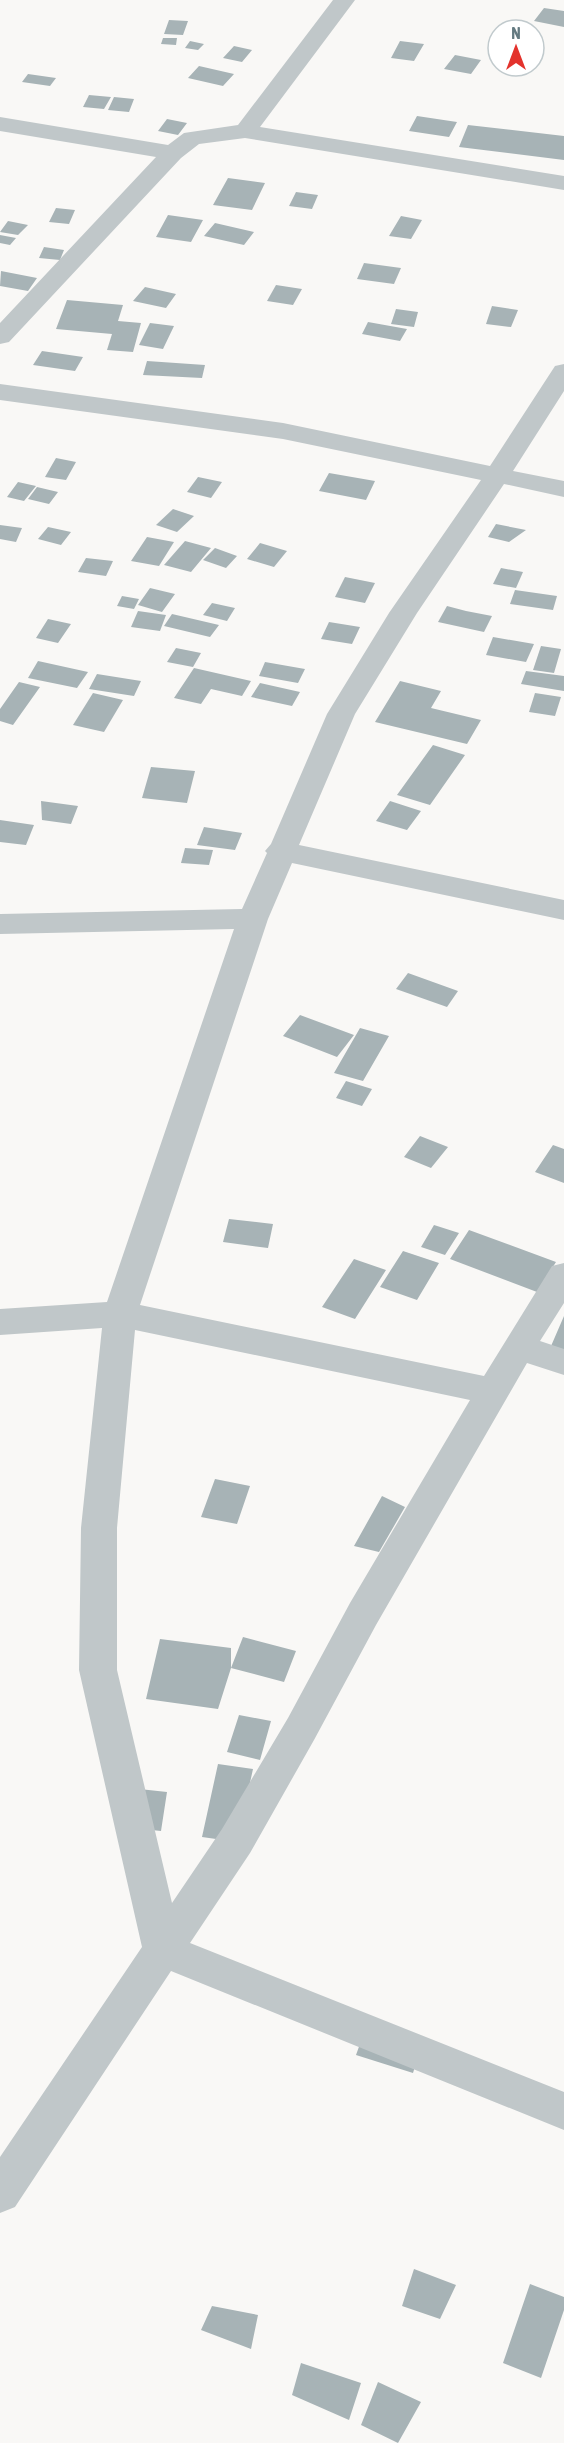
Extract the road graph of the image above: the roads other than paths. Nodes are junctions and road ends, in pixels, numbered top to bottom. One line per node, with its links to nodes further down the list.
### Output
1 (344, 0): 3 (street)
2 (0, 124): 4 (street)
3 (245, 131): 4 (street); 5 (street)
4 (174, 153): 6 (street)
5 (564, 183)
6 (0, 337)
7 (564, 371): 9 (street)
8 (0, 392): 9 (street)
9 (498, 474): 10 (street); 11 (street)
10 (564, 489)
11 (280, 851): 12 (street); 13 (street)
12 (564, 910)
13 (253, 919): 14 (street); 16 (street)
14 (0, 924)
15 (564, 1275): 18 (street)
16 (120, 1314): 17 (street); 20 (street); 21 (street)
17 (0, 1322)
18 (519, 1347): 19 (street); 20 (street)
19 (564, 1362)
20 (493, 1390): 21 (street)
21 (163, 1950): 22 (street); 23 (street)
22 (564, 2111)
23 (0, 2193)

